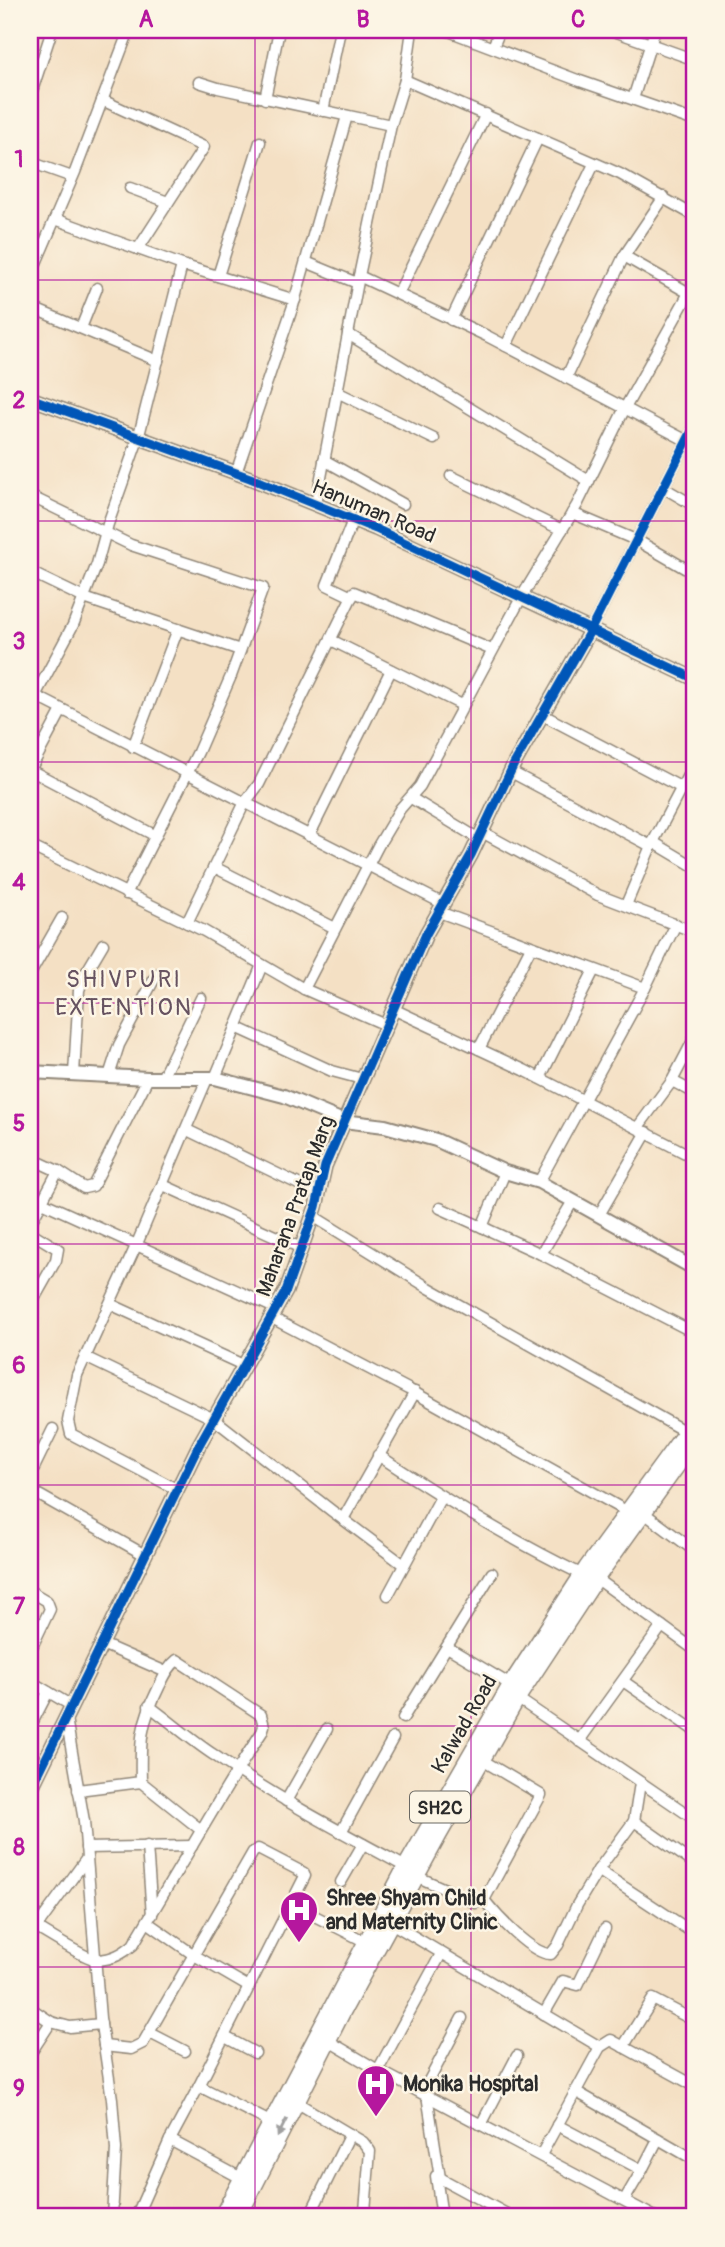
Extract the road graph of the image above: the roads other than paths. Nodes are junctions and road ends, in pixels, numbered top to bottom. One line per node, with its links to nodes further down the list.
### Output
1 (52, 30): 14 (street)
2 (129, 30): 19 (street)
3 (279, 30): 17 (street)
4 (340, 30): 20 (street)
5 (412, 30): 13 (street)
6 (446, 30): 11 (street)
7 (500, 30): 11 (street)
8 (611, 30): 10 (street)
9 (655, 30): 10 (street)
10 (650, 44): 12 (street); 18 (street)
11 (493, 47): 18 (street)
12 (695, 60)
13 (405, 79): 21 (street); 24 (street)
14 (32, 81): 16 (street)
15 (199, 82): 17 (street)
16 (30, 97)
17 (265, 99): 20 (street)
18 (633, 99): 23 (street)
19 (102, 100): 29 (street); 32 (street)
20 (323, 111): 22 (street)
21 (486, 114): 25 (street); 43 (street)
22 (347, 116): 24 (street); 37 (street)
23 (695, 121)
24 (391, 125): 41 (street)
25 (538, 138): 28 (street); 47 (street)
26 (260, 142): 39 (street)
27 (30, 162): 29 (street)
28 (594, 164): 31 (street); 50 (street)
29 (72, 177): 34 (street)
30 (130, 188): 32 (street)
31 (664, 197): 33 (street); 36 (street)
32 (168, 202): 35 (street)
33 (695, 216)
34 (55, 219): 35 (street); 40 (street)
35 (138, 249): 38 (street)
36 (624, 256): 44 (street); 52 (street)
37 (306, 262): 41 (street); 45 (street)
38 (182, 265): 39 (street); 51 (street)
39 (218, 276): 45 (street)
40 (30, 277)
41 (358, 279): 43 (street); 49 (street)
42 (97, 288): 48 (street)
43 (398, 294): 47 (street)
44 (692, 294): 55 (street)
45 (295, 300): 61 (street)
46 (30, 307): 48 (street)
47 (451, 320): 50 (street)
48 (81, 328): 51 (street)
49 (348, 334): 53 (street); 63 (street)
50 (506, 346): 52 (street)
51 (158, 361): 57 (street)
52 (566, 377): 55 (street)
53 (337, 392): 58 (street); 60 (street)
54 (31, 403): 57 (street, Hanuman Road)
55 (625, 408): 59 (street); 63 (street)
56 (695, 425): 59 (street)
57 (138, 439): 61 (street, Hanuman Road); 72 (street)
58 (434, 439)
59 (691, 443): 64 (street)
60 (324, 460): 66 (street); 67 (street)
61 (236, 473): 66 (street, Hanuman Road)
62 (451, 476): 71 (street)
63 (589, 481): 69 (street)
64 (664, 488): 68 (street); 73 (street)
65 (30, 496): 72 (street)
66 (316, 504): 70 (street, Hanuman Road)
67 (403, 504)
68 (695, 506)
69 (572, 513): 71 (street); 73 (street)
70 (352, 520): 76 (street); 78 (street, Hanuman Road)
71 (562, 530): 78 (street)
72 (105, 533): 77 (street); 82 (street)
73 (638, 541): 75 (street); 80 (street)
74 (30, 572): 77 (street)
75 (695, 574)
76 (352, 597): 81 (street); 83 (street)
77 (84, 598): 79 (street); 86 (street)
78 (521, 598): 80 (street, Hanuman Road); 83 (street)
79 (178, 629): 82 (street); 90 (street)
80 (590, 631): 85 (street, Hanuman Road); 89 (street, Maharana Pratap Marg)
81 (331, 640): 84 (street); 97 (street)
82 (240, 650): 94 (street)
83 (492, 650): 87 (street)
84 (391, 670): 87 (street); 99 (street)
85 (695, 679)
86 (32, 694): 88 (street)
87 (462, 705): 96 (street)
88 (62, 710): 90 (street); 92 (street)
89 (543, 715): 93 (street, Maharana Pratap Marg); 95 (street)
90 (133, 747): 94 (street)
91 (695, 762): 95 (street)
92 (30, 770): 98 (street)
93 (511, 772): 100 (street, Maharana Pratap Marg); 101 (street)
94 (187, 775): 97 (street); 98 (street)
95 (682, 788): 101 (street)
96 (411, 798): 100 (street); 103 (street)
97 (244, 804): 99 (street); 104 (street)
98 (156, 836): 106 (street)
99 (309, 836): 103 (street)
100 (481, 836): 107 (street); 108 (street, Maharana Pratap Marg)
101 (652, 844): 105 (street); 107 (street)
102 (30, 846): 106 (street)
103 (367, 866): 108 (street); 112 (street)
104 (214, 867): 110 (street); 112 (street)
105 (695, 867)
106 (126, 894): 110 (street)
107 (626, 905): 111 (street)
108 (441, 908): 115 (street); 123 (street, Maharana Pratap Marg)
109 (62, 918): 118 (street)
110 (187, 923): 116 (street)
111 (676, 924): 113 (street); 120 (street)
112 (335, 928): 121 (street)
113 (695, 932)
114 (103, 944): 129 (street)
115 (531, 947): 117 (street); 127 (street)
116 (262, 965): 121 (street); 125 (street)
117 (594, 970): 120 (street); 132 (street)
118 (30, 974)
119 (157, 974): 130 (street)
120 (645, 988): 137 (street)
121 (304, 989): 124 (street)
122 (201, 998): 131 (street)
123 (393, 1009): 124 (street, Maharana Pratap Marg); 127 (street)
124 (386, 1025): 134 (street, Maharana Pratap Marg)
125 (236, 1027): 133 (street); 134 (street)
126 (695, 1037): 135 (street)
127 (479, 1049): 132 (street)
128 (30, 1072): 129 (street)
129 (74, 1074): 130 (street)
130 (109, 1076): 131 (street)
131 (155, 1078): 133 (street); 143 (street)
132 (540, 1078): 137 (street)
133 (211, 1079): 138 (street); 139 (street)
134 (362, 1079): 138 (street, Maharana Pratap Marg)
135 (672, 1081): 136 (street); 140 (street)
136 (695, 1093)
137 (585, 1101): 140 (street); 145 (street)
138 (343, 1121): 144 (street); 147 (street, Maharana Pratap Marg)
139 (187, 1130): 146 (street); 147 (street)
140 (642, 1130): 142 (street); 151 (street)
141 (30, 1158): 143 (street)
142 (695, 1158)
143 (58, 1171): 149 (street)
144 (505, 1172): 145 (street); 154 (street)
145 (539, 1182): 148 (street)
146 (163, 1185): 156 (street); 157 (street)
147 (319, 1194): 152 (street, Maharana Pratap Marg)
148 (573, 1201): 151 (street); 158 (street)
149 (42, 1202): 153 (street); 156 (street)
150 (440, 1208): 154 (street)
151 (599, 1215): 159 (street)
152 (313, 1216): 157 (street, Maharana Pratap Marg); 169 (street)
153 (30, 1224)
154 (482, 1227): 158 (street)
155 (30, 1232): 161 (street)
156 (136, 1246): 160 (street); 162 (street)
157 (301, 1248): 162 (street, Maharana Pratap Marg)
158 (541, 1254): 163 (street)
159 (695, 1269)
160 (110, 1304): 164 (street); 165 (street)
161 (30, 1306)
162 (275, 1313): 165 (street, Maharana Pratap Marg); 166 (street)
163 (695, 1333)
164 (85, 1357): 167 (street); 173 (street)
165 (243, 1365): 167 (street, Maharana Pratap Marg)
166 (415, 1392): 170 (street); 175 (street)
167 (214, 1419): 173 (street, Maharana Pratap Marg); 176 (street)
168 (53, 1429): 171 (street)
169 (692, 1431): 175 (main road, Kalwad Road / SH2C)
170 (378, 1455): 174 (street); 176 (street)
171 (30, 1476)
172 (30, 1490): 178 (street)
173 (178, 1490): 178 (street, Maharana Pratap Marg)
174 (442, 1497): 179 (street); 181 (street)
175 (635, 1510): 177 (street); 181 (main road, Kalwad Road / SH2C)
176 (343, 1519): 179 (street)
177 (695, 1552)
178 (145, 1555): 185 (street, Maharana Pratap Marg)
179 (404, 1564): 183 (street)
180 (492, 1573): 186 (street)
181 (589, 1576): 184 (street); 193 (main road, Kalwad Road / SH2C)
182 (30, 1591): 188 (street)
183 (388, 1595)
184 (662, 1626): 187 (street); 191 (street)
185 (102, 1644): 189 (street); 195 (street, Maharana Pratap Marg)
186 (447, 1647): 193 (street); 196 (street)
187 (695, 1650)
188 (30, 1651)
189 (166, 1672): 194 (street); 203 (street)
190 (30, 1681): 192 (street)
191 (623, 1681): 199 (street); 201 (street)
192 (48, 1692): 195 (street); 197 (street)
193 (514, 1692): 201 (street); 202 (main road, Kalwad Road / SH2C); 219 (main road, Kalwad Road / SH2C)
194 (149, 1706): 203 (street); 204 (street)
195 (69, 1712): 206 (street); 207 (street, Maharana Pratap Marg)
196 (403, 1718)
197 (30, 1727)
198 (327, 1729): 208 (street)
199 (695, 1731)
200 (393, 1738): 212 (street)
201 (579, 1741): 205 (street)
202 (482, 1760): 219 (main road, Kalwad Road / SH2C); 221 (street)
203 (236, 1770): 208 (street); 211 (street)
204 (141, 1782): 206 (street); 211 (street)
205 (640, 1783): 209 (street); 210 (street)
206 (78, 1790): 216 (street)
207 (30, 1791)
208 (286, 1801): 212 (street)
209 (695, 1809)
210 (634, 1821): 217 (street); 218 (street)
211 (201, 1830): 215 (street)
212 (341, 1832): 213 (street)
213 (363, 1844): 219 (street); 220 (street)
214 (148, 1846): 215 (street); 216 (street); 223 (street)
215 (192, 1846): 223 (street)
216 (87, 1853): 225 (street); 231 (street)
217 (695, 1864)
218 (598, 1870): 221 (street); 227 (street)
219 (411, 1871): 221 (street); 224 (main road, Kalwad Road / SH2C); 228 (main road, Kalwad Road / SH2C)
220 (341, 1882)
221 (484, 1900)
222 (291, 1904): 228 (street); 230 (street); 232 (street)
223 (149, 1918): 230 (street); 231 (street)
224 (391, 1923): 229 (street); 241 (main road, Kalwad Road / SH2C)
225 (33, 1926): 231 (street)
226 (605, 1929): 234 (street)
227 (695, 1934)
228 (366, 1942): 255 (main road, Kalwad Road / SH2C)
229 (441, 1954): 234 (street); 249 (street)
230 (194, 1955): 232 (street); 239 (street)
231 (95, 1960): 238 (street)
232 (249, 1987): 240 (street)
233 (30, 2008): 237 (street)
234 (544, 2014): 243 (street)
235 (462, 2018): 253 (street)
236 (695, 2021): 244 (street)
237 (51, 2022): 238 (street); 247 (street)
238 (101, 2024): 242 (street)
239 (150, 2033): 242 (street); 245 (street)
240 (225, 2037): 246 (street); 250 (street)
241 (327, 2040): 249 (street); 254 (main road, Kalwad Road / SH2C)
242 (104, 2046): 269 (street)
243 (600, 2047): 244 (street); 252 (street)
244 (623, 2047): 251 (street)
245 (185, 2051)
246 (256, 2053)
247 (30, 2054)
248 (517, 2056): 256 (street)
249 (379, 2070): 253 (street)
250 (199, 2086): 255 (street); 260 (street)
251 (695, 2086)
252 (575, 2091): 257 (street); 259 (street)
253 (425, 2094): 256 (street); 266 (street)
254 (296, 2102): 258 (street); 272 (main road, Kalwad Road / SH2C, one-way to 272)
255 (270, 2122): 265 (main road, Kalwad Road / SH2C)
256 (482, 2123): 262 (street)
257 (557, 2125): 262 (street); 264 (street)
258 (350, 2134): 268 (street); 273 (street)
259 (658, 2139): 263 (street); 264 (street)
260 (170, 2140): 265 (street); 270 (street)
261 (695, 2146): 263 (street)
262 (541, 2155): 267 (street)
263 (692, 2158)
264 (642, 2169): 267 (street)
265 (241, 2178): 271 (main road, Kalwad Road / SH2C)
266 (440, 2178): 274 (street); 275 (street)
267 (625, 2199): 276 (street)
268 (364, 2215)
269 (113, 2217)
270 (136, 2217)
271 (222, 2217)
272 (238, 2217)
273 (309, 2217)
274 (442, 2217)
275 (512, 2217)
276 (655, 2217)

